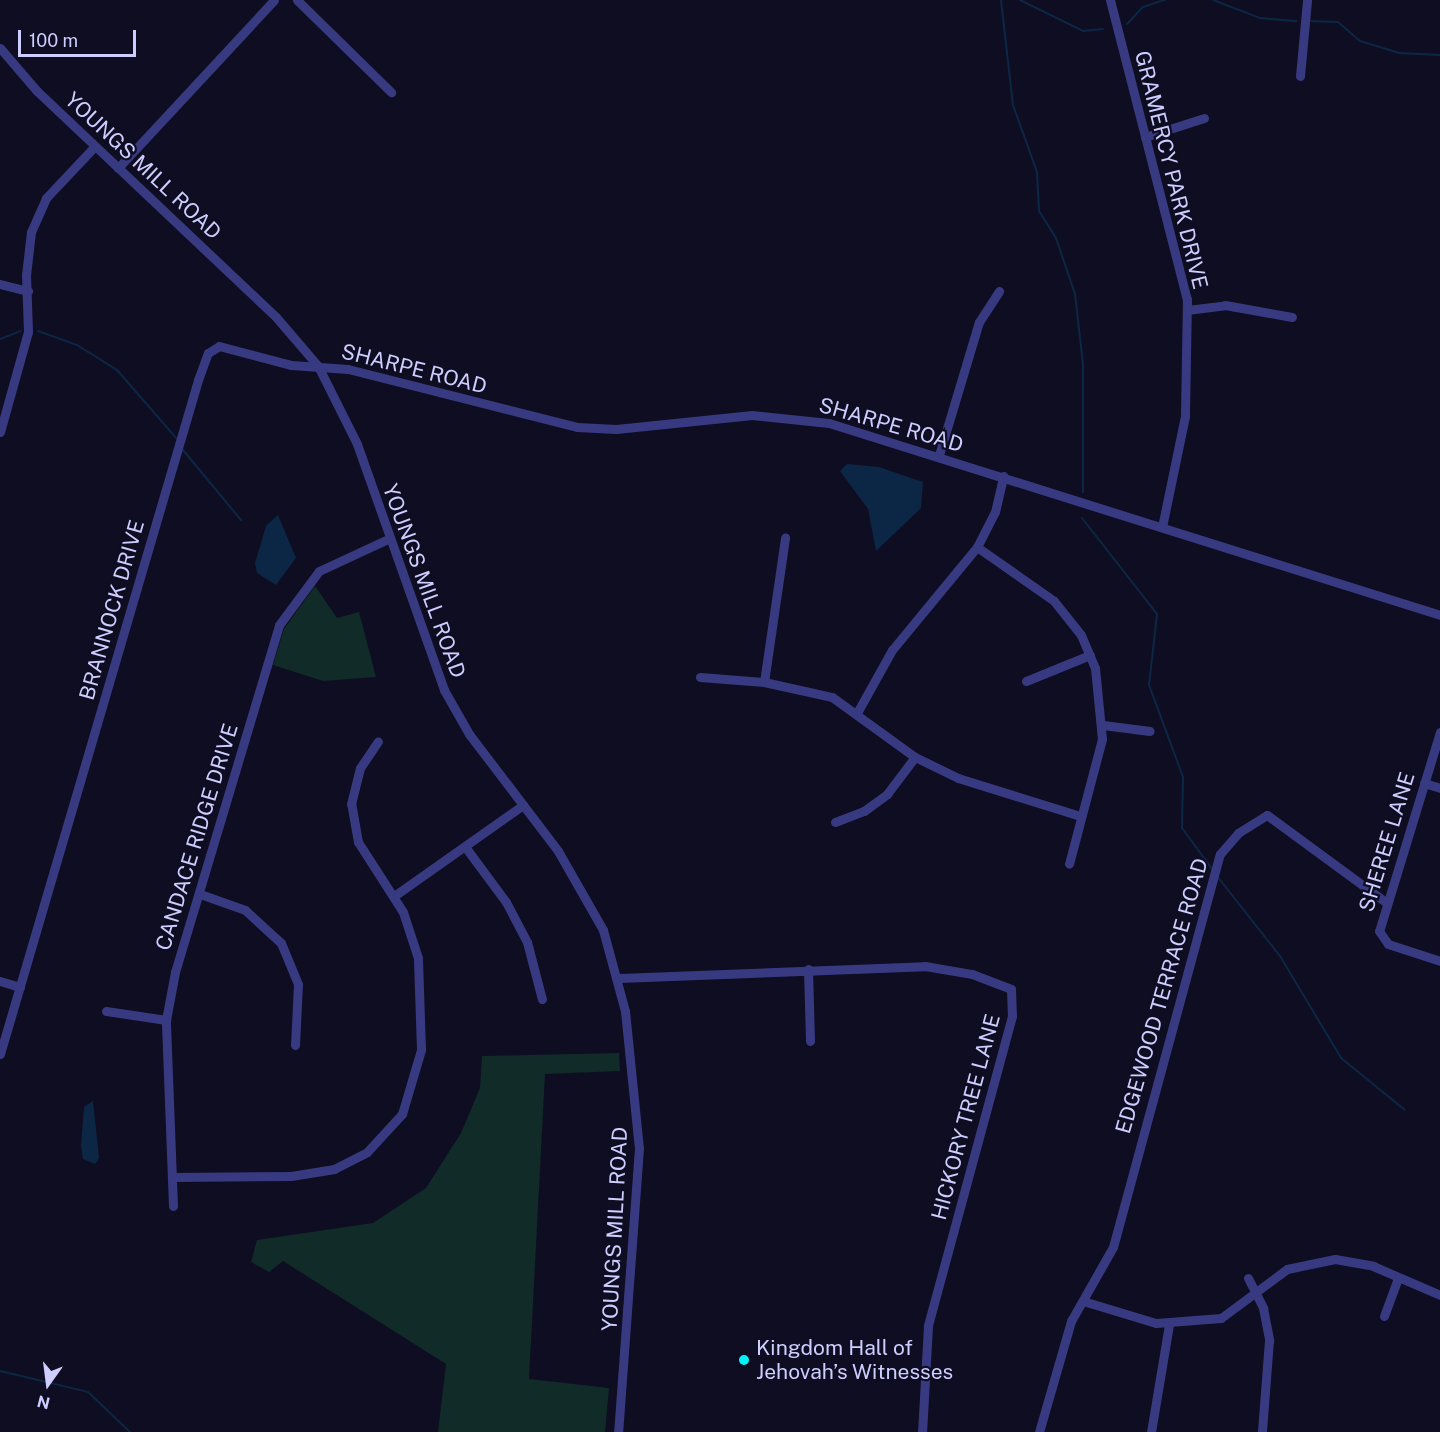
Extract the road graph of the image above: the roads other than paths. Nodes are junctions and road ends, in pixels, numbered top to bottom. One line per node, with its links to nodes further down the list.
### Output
1 (274, 0): 11 (street)
2 (297, 0): 7 (street)
3 (1110, 0): 9 (street, GRAMERCY PARK DRIVE)
4 (1307, 0): 6 (street)
5 (0, 48): 10 (street, YOUNGS MILL ROAD)
6 (1300, 76)
7 (391, 92)
8 (1204, 118): 9 (street)
9 (1145, 137): 15 (street, GRAMERCY PARK DRIVE)
10 (95, 146): 11 (street, YOUNGS MILL ROAD); 13 (street)
11 (118, 168): 17 (street, YOUNGS MILL ROAD)
12 (0, 284): 13 (street)
13 (28, 291): 18 (street)
14 (999, 291): 19 (street)
15 (1187, 310): 16 (street); 21 (street, GRAMERCY PARK DRIVE)
16 (1292, 317)
17 (318, 366): 19 (street, SHARPE ROAD); 23 (street, YOUNGS MILL ROAD); 50 (street, BRANNOCK DRIVE)
18 (0, 432)
19 (939, 456): 20 (street, SHARPE ROAD)
20 (1003, 476): 21 (street, SHARPE ROAD); 24 (street)
21 (1162, 528): 25 (street, SHARPE ROAD)
22 (785, 538): 29 (street)
23 (388, 539): 38 (street, YOUNGS MILL ROAD); 43 (street, CANDACE RIDGE DRIVE)
24 (976, 547): 26 (street); 30 (street)
25 (1440, 615)
26 (1090, 655): 28 (street); 31 (street)
27 (700, 677): 29 (street)
28 (1026, 681)
29 (764, 682): 30 (street)
30 (858, 711): 35 (street)
31 (1103, 725): 32 (street); 39 (street)
32 (1150, 731)
33 (1440, 732): 36 (street, SHEREE LANE)
34 (378, 741): 44 (street)
35 (915, 757): 39 (street); 40 (street)
36 (1424, 783): 37 (street); 45 (street, SHEREE LANE)
37 (1440, 788)
38 (523, 805): 41 (street); 48 (street, YOUNGS MILL ROAD)
39 (1080, 816): 42 (street)
40 (835, 822)
41 (465, 848): 44 (street); 51 (street)
42 (1069, 864)
43 (200, 894): 53 (street, CANDACE RIDGE DRIVE); 55 (street)
44 (394, 896): 57 (street)
45 (1387, 903): 46 (street, SHEREE LANE); 63 (street, EDGEWOOD TERRACE ROAD)
46 (1440, 961)
47 (807, 969): 48 (street, HICKORY TREE LANE); 54 (street); 67 (street, HICKORY TREE LANE)
48 (619, 978): 66 (street, YOUNGS MILL ROAD)
49 (0, 981): 50 (street)
50 (20, 987): 56 (street)
51 (542, 999)
52 (106, 1011): 53 (street)
53 (166, 1020): 57 (street, CANDACE RIDGE DRIVE)
54 (810, 1041)
55 (295, 1045)
56 (0, 1054)
57 (173, 1176): 58 (street, CANDACE RIDGE DRIVE)
58 (173, 1206)
59 (1248, 1278): 61 (street)
60 (1398, 1278): 61 (street); 62 (street); 64 (street)
61 (1256, 1292): 65 (street); 70 (street)
62 (1440, 1295)
63 (1083, 1301): 65 (street); 68 (street)
64 (1384, 1316)
65 (1169, 1324): 69 (street)
66 (618, 1432)
67 (922, 1432)
68 (1039, 1432)
69 (1152, 1432)
70 (1262, 1432)

